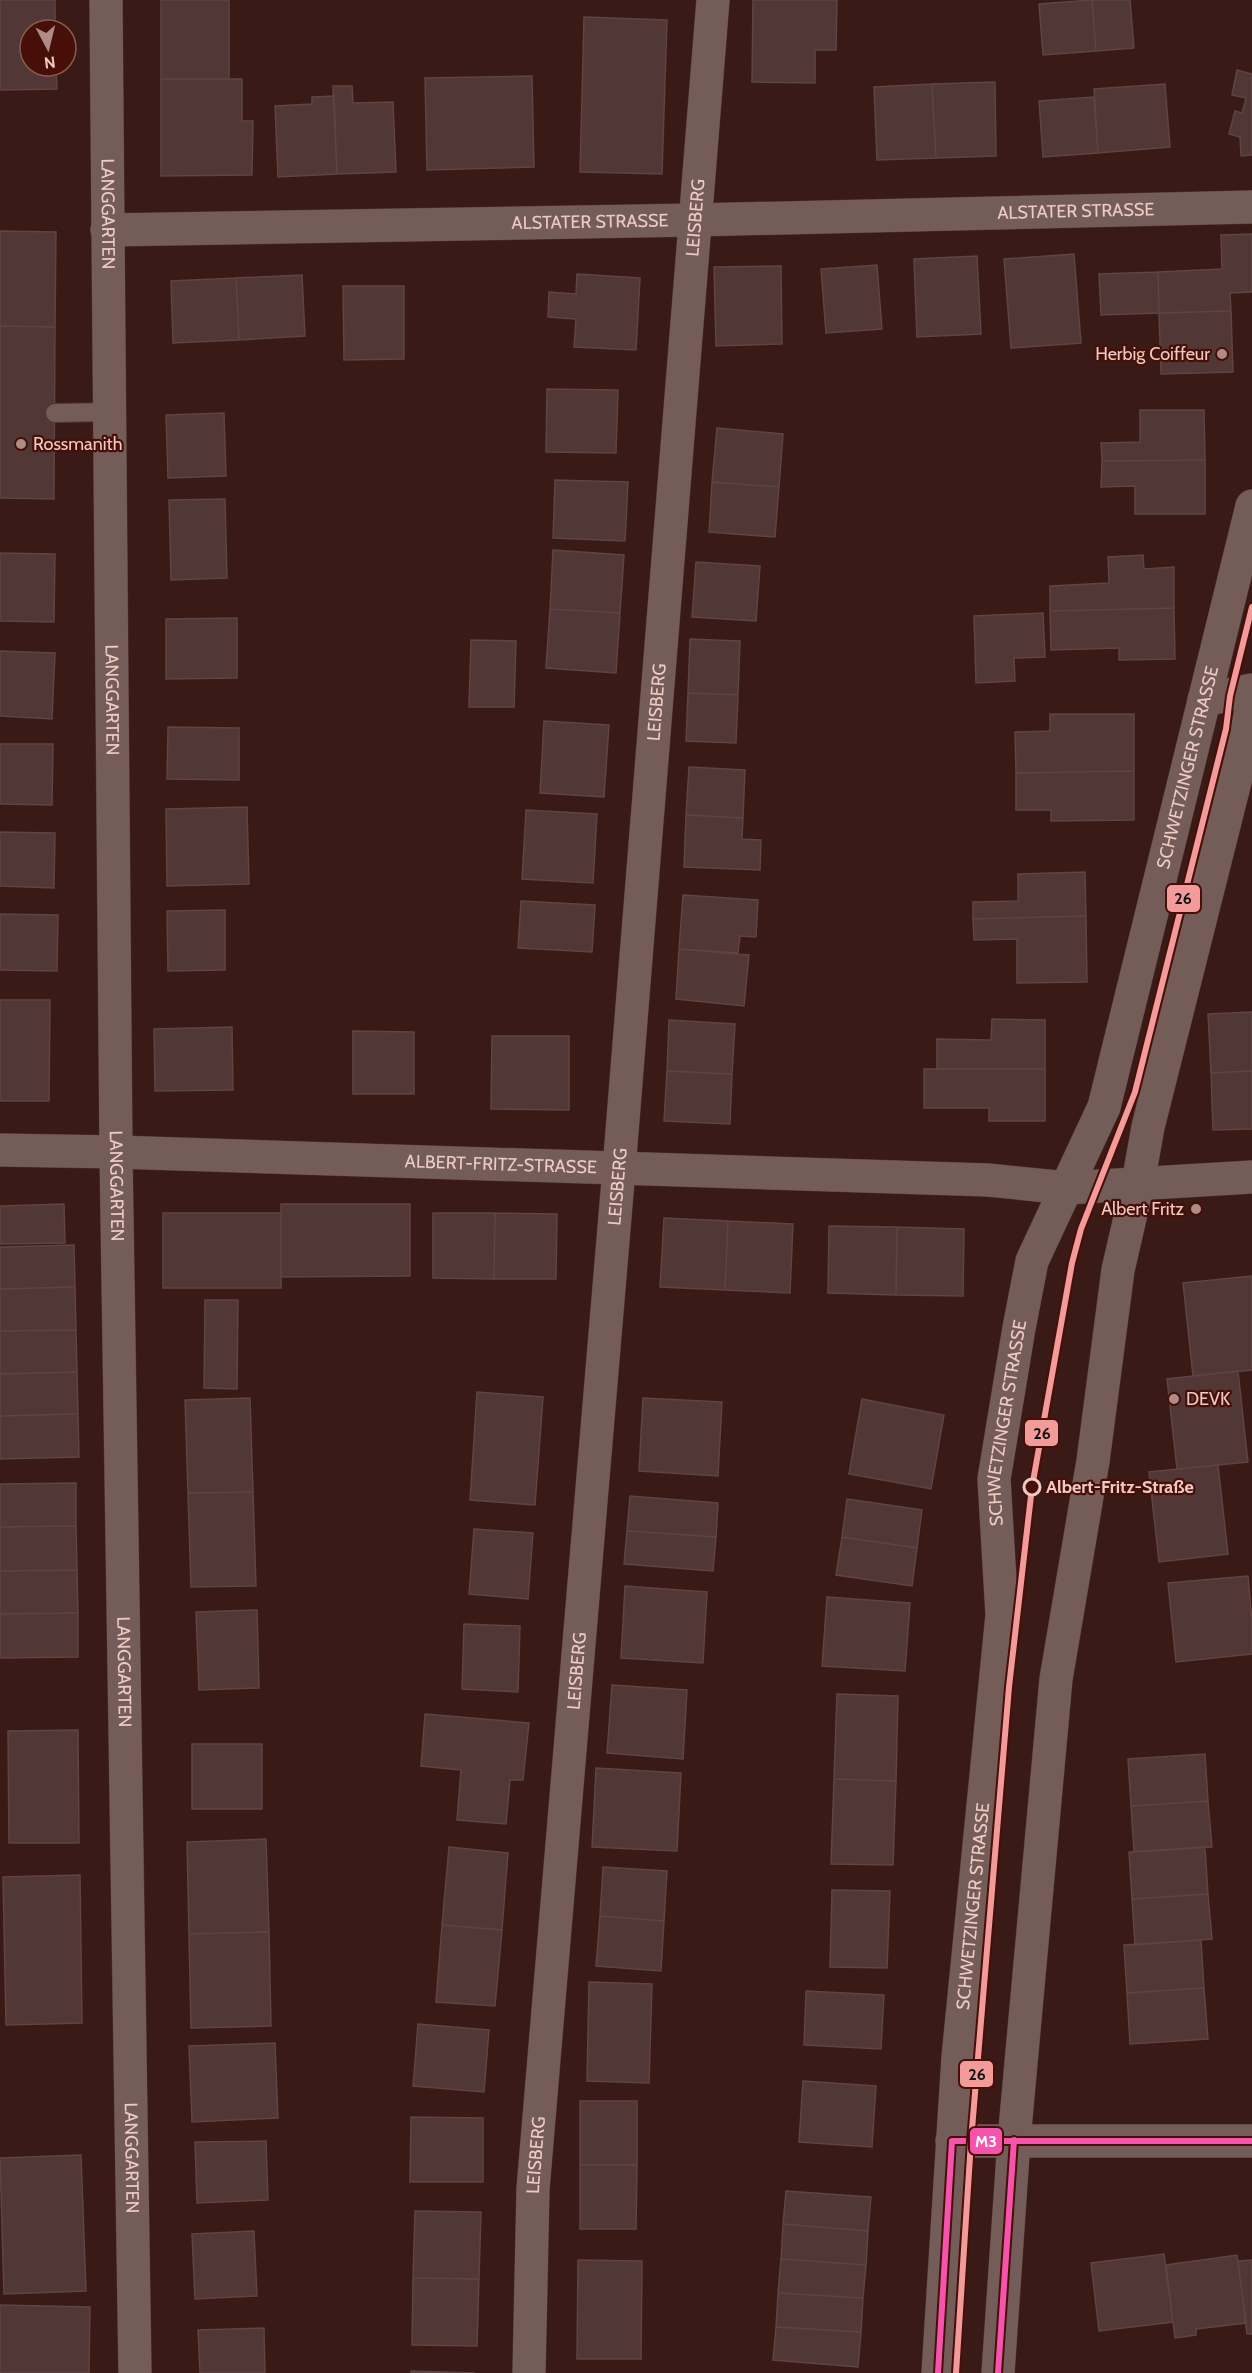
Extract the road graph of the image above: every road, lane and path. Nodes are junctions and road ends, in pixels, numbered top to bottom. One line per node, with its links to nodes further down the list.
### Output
1 (106, 0): 5 (street, LANGGARTEN)
2 (712, 0): 4 (street, LEISBERG)
3 (1252, 207): 4 (street, ALSTATER STRASSE)
4 (694, 220): 5 (street, ALSTATER STRASSE); 14 (street, LEISBERG)
5 (107, 230): 6 (street, LANGGARTEN)
6 (109, 412): 7 (lane); 13 (street, LANGGARTEN)
7 (55, 413)
8 (1252, 506): 10 (street, SCHWETZINGER STRASSE)
9 (1252, 690): 10 (street)
10 (1204, 700): 17 (street, SCHWETZINGER STRASSE)
11 (1252, 705): 16 (street)
12 (0, 1150): 13 (street, ALBERT-FRITZ-STRASSE)
13 (116, 1152): 14 (street, ALBERT-FRITZ-STRASSE); 21 (street, LANGGARTEN)
14 (619, 1169): 17 (street, ALBERT-FRITZ-STRASSE); 22 (street, LEISBERG)
15 (1252, 1177): 16 (street, ALBERT-FRITZ-STRASSE)
16 (1138, 1183): 17 (street, ALBERT-FRITZ-STRASSE); 18 (street)
17 (1067, 1188): 19 (street, SCHWETZINGER STRASSE)
18 (1014, 2140): 19 (street); 20 (street); 24 (street)
19 (952, 2141): 23 (street, SCHWETZINGER STRASSE)
20 (1252, 2141)
21 (135, 2373)
22 (529, 2373)
23 (938, 2373)
24 (998, 2373)

